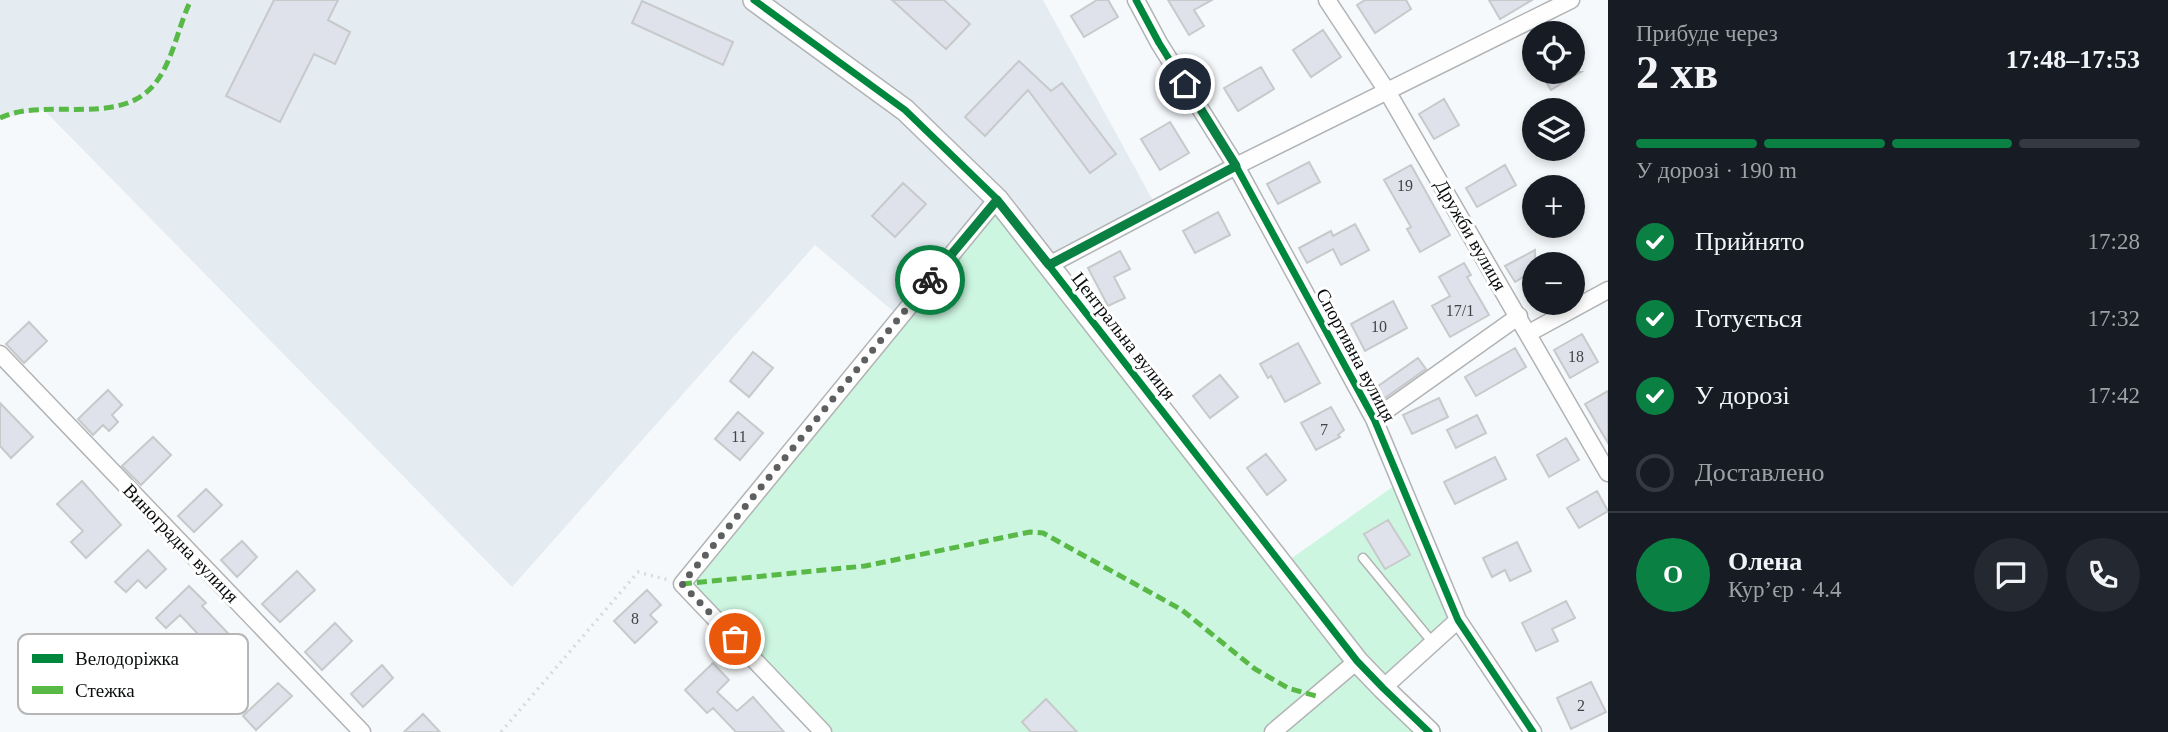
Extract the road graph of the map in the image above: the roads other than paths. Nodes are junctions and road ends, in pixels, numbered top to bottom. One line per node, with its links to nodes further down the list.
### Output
1 (754, 0): 7 (street, Центральна вулиця)
2 (1136, 0): 6 (street, Спортивна вулиця)
3 (1327, 0): 5 (street, Дружби вулиця)
4 (1571, 0): 5 (street)
5 (1387, 91): 6 (street); 10 (street, Дружби вулиця)
6 (1236, 166): 8 (street); 13 (street, Спортивна вулиця)
7 (997, 200): 8 (street, Центральна вулиця); 21 (street)
8 (1049, 265): 18 (street, Центральна вулиця)
9 (1608, 289): 11 (street)
10 (1519, 316): 11 (street, Дружби вулиця); 13 (street)
11 (1529, 333): 14 (street, Дружби вулиця)
12 (0, 354): 20 (street, Виноградна вулиця)
13 (1374, 419): 16 (street, Спортивна вулиця)
14 (1608, 473)
15 (1363, 558): 17 (lane)
16 (1458, 620): 17 (street); 24 (street, Спортивна вулиця)
17 (1433, 643): 19 (street)
18 (1357, 661): 19 (street, Центральна вулиця); 22 (street)
19 (1383, 688): 23 (street, Центральна вулиця)
20 (362, 732)
21 (823, 732)
22 (1273, 732)
23 (1429, 732)
24 (1533, 732)

